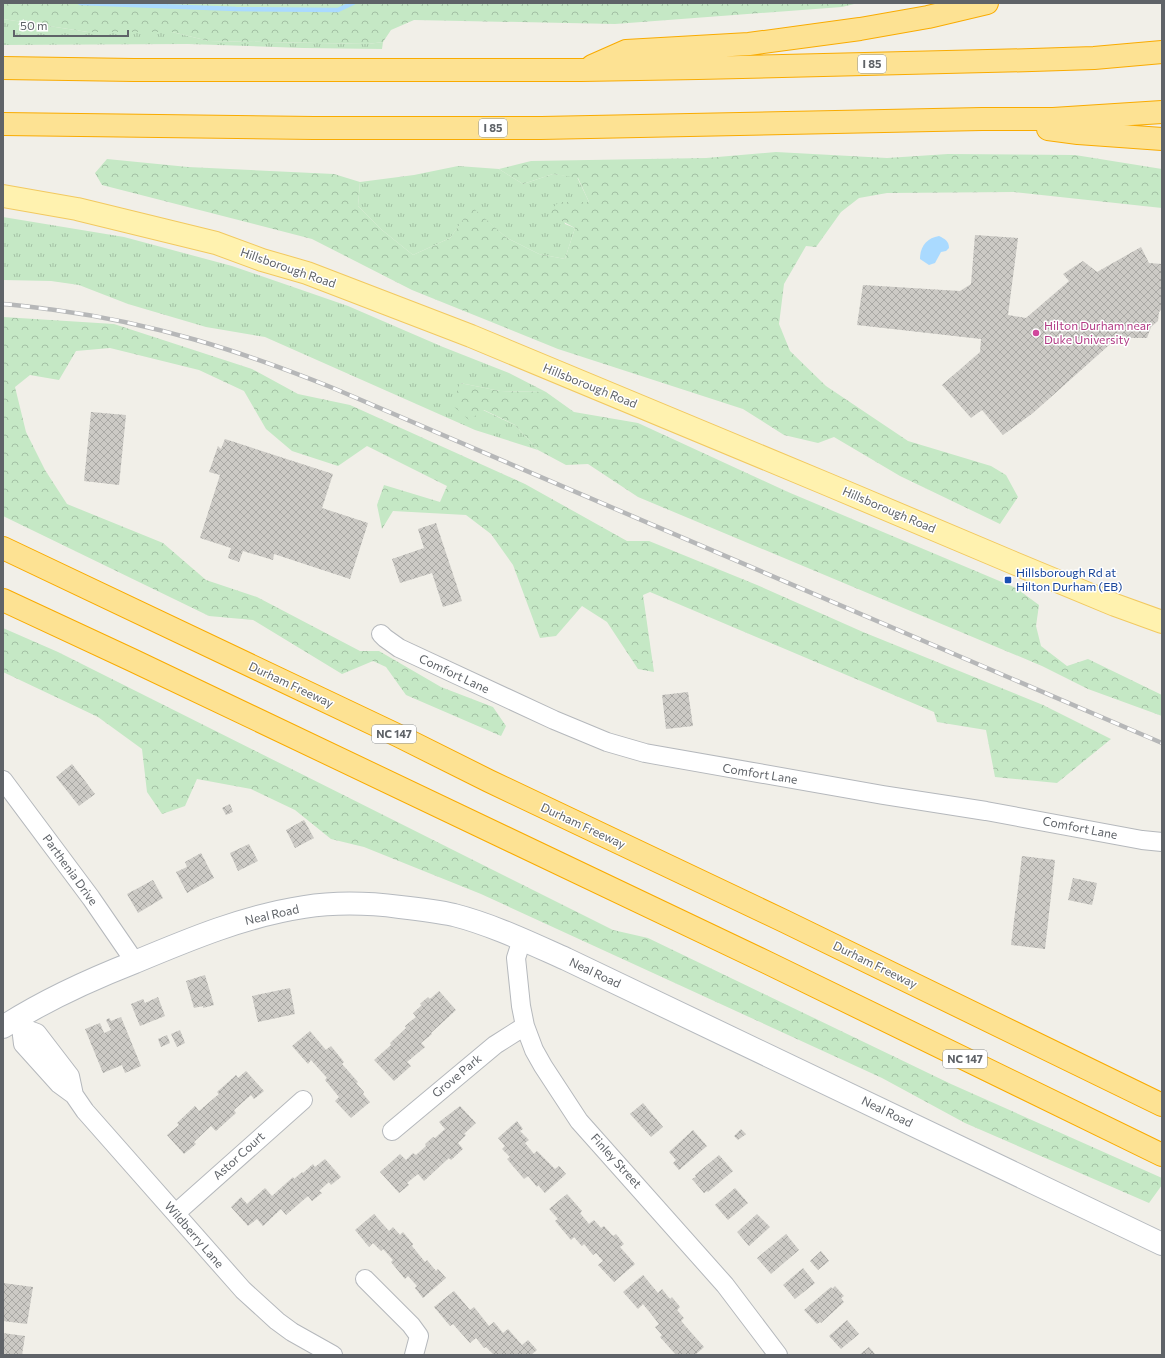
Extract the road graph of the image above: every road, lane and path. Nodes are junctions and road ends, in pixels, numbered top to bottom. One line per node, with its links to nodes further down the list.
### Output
1 (987, 3): 4 (highway)
2 (1162, 52): 4 (highway, I 85)
3 (3, 68): 4 (highway, I 85)
4 (581, 70)
5 (1162, 112): 6 (highway, I 85)
6 (982, 119): 7 (highway, I 85); 8 (highway)
7 (3, 124)
8 (1162, 139)
9 (3, 196): 12 (main road, Hillsborough Road)
10 (3, 548): 21 (highway, Durham Freeway / NC 147)
11 (3, 600): 23 (highway, NC 147)
12 (1162, 622)
13 (381, 634): 15 (street, Comfort Lane)
14 (3, 780): 17 (street, Parthenia Drive)
15 (1162, 842)
16 (522, 939): 17 (street, Neal Road); 19 (street, Finley Street); 25 (street, Neal Road)
17 (135, 962): 18 (street, Neal Road)
18 (13, 1025): 24 (street, Wildberry Lane)
19 (525, 1026): 22 (street, Grove Park); 29 (street, Finley Street)
20 (303, 1100): 24 (street, Astor Court)
21 (1162, 1104)
22 (392, 1131)
23 (1162, 1155)
24 (176, 1213): 27 (street, Wildberry Lane)
25 (1162, 1244)
26 (365, 1279): 28 (street)
27 (333, 1355)
28 (414, 1355)
29 (778, 1355)

